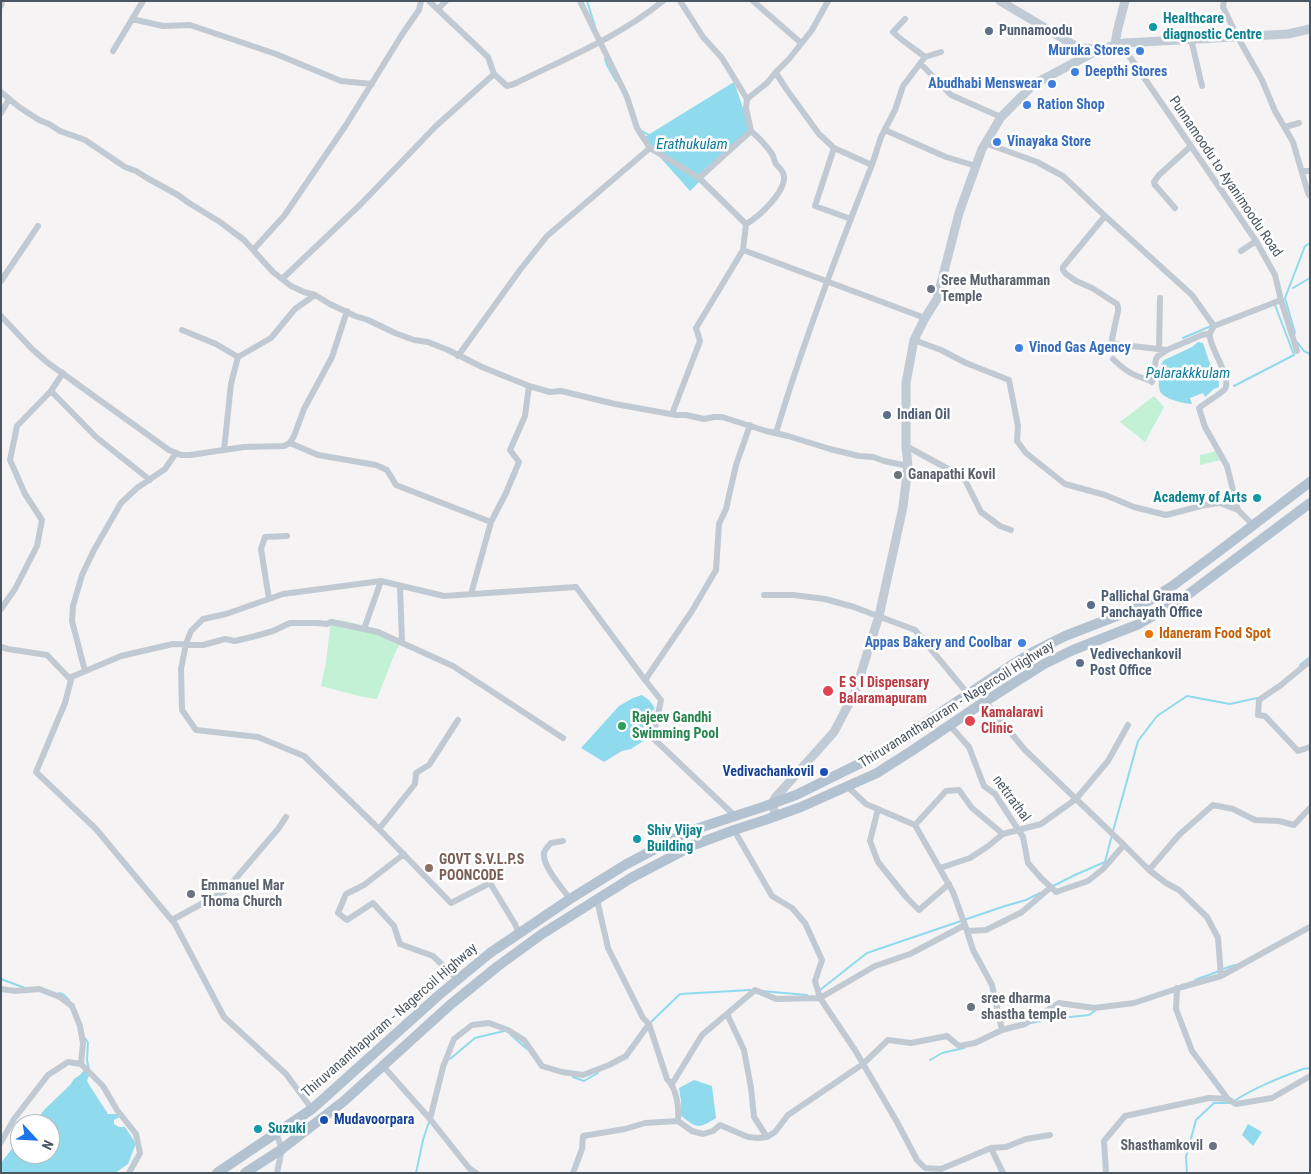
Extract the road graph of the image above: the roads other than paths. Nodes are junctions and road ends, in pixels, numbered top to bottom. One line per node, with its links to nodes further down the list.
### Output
1 (2, 1): 14 (street)
2 (143, 1): 16 (street)
3 (421, 1): 31 (street)
4 (429, 1): 15 (street)
5 (446, 1): 15 (street)
6 (580, 1): 21 (street)
7 (663, 1): 21 (street)
8 (680, 1): 35 (street)
9 (753, 1): 22 (street)
10 (828, 1): 22 (street)
11 (1000, 1): 24 (main road)
12 (1126, 1): 23 (main road)
13 (1224, 1): 19 (street)
14 (1, 6)
15 (438, 9): 30 (street)
16 (132, 19): 25 (street); 31 (street)
17 (905, 19): 27 (street)
18 (1310, 28): 19 (main road)
19 (1237, 36): 20 (main road); 39 (street)
20 (1191, 39): 23 (main road); 32 (street)
21 (601, 41): 30 (street); 44 (street)
22 (801, 43): 29 (street)
23 (1118, 44): 24 (main road); 43 (street, Punnamoodu to Ayanimoodu Road)
24 (1100, 49): 37 (main road)
25 (113, 51)
26 (940, 52): 27 (street)
27 (925, 57): 28 (street)
28 (921, 64): 37 (street); 40 (street)
29 (776, 73): 35 (street); 45 (street)
30 (494, 74): 61 (street)
31 (372, 84): 58 (street)
32 (1202, 86)
33 (1, 92): 34 (street)
34 (9, 99): 36 (street); 58 (street)
35 (747, 99): 41 (street)
36 (1, 114)
37 (1001, 117): 42 (main road)
38 (1298, 124): 39 (street)
39 (1285, 127): 48 (street)
40 (885, 130): 46 (street); 47 (street)
41 (751, 131): 50 (street); 55 (street)
42 (985, 143): 47 (main road); 53 (street)
43 (1191, 146): 52 (street); 57 (street, Punnamoodu to Ayanimoodu Road)
44 (650, 148): 50 (street); 76 (street)
45 (834, 148): 46 (street); 54 (street)
46 (872, 165): 54 (street)
47 (976, 166): 69 (main road)
48 (1302, 171): 49 (street); 51 (street)
49 (1310, 171)
50 (699, 178): 55 (street)
51 (1310, 196)
52 (1175, 208)
53 (1105, 216): 70 (street); 74 (street)
54 (851, 219): 63 (street)
55 (746, 224): 59 (street)
56 (38, 226): 62 (street)
57 (1256, 241): 60 (street); 66 (street, Punnamoodu to Ayanimoodu Road)
58 (253, 250): 61 (street)
59 (743, 250): 63 (street); 82 (street)
60 (1241, 251)
61 (282, 279): 64 (street)
62 (1, 282)
63 (828, 282): 69 (street); 84 (street)
64 (315, 294): 67 (street); 77 (street)
65 (1160, 298): 74 (street)
66 (1281, 300): 70 (street); 75 (street, Punnamoodu to Ayanimoodu Road)
67 (347, 312): 76 (street); 85 (street)
68 (1, 316): 79 (street)
69 (925, 318): 73 (main road)
70 (1213, 324): 72 (street)
71 (182, 330): 77 (street)
72 (1210, 336): 74 (street); 93 (street)
73 (914, 340): 86 (main road); 93 (street)
74 (1163, 349): 78 (street)
75 (1297, 351)
76 (458, 356): 80 (street)
77 (238, 357): 87 (street)
78 (1113, 359)
79 (63, 373): 81 (street); 88 (street)
80 (529, 386): 82 (street); 94 (street)
81 (51, 391): 90 (street); 103 (street)
82 (672, 414): 83 (street)
83 (750, 426): 84 (street); 112 (street)
84 (776, 433): 89 (street)
85 (290, 443): 87 (street); 94 (street)
86 (906, 446): 89 (main road); 96 (street)
87 (224, 450): 88 (street)
88 (176, 453): 90 (street)
89 (908, 466): 104 (main road)
90 (150, 480): 110 (street)
91 (1310, 482): 95 (main road, Thiruvananthapuram - Nagercoil Highway)
92 (1309, 506): 114 (main road, Thiruvananthapuram - Nagercoil Highway)
93 (1238, 510): 95 (street)
94 (490, 522): 100 (street)
95 (1253, 525): 113 (main road, Thiruvananthapuram - Nagercoil Highway)
96 (1012, 530)
97 (287, 536): 102 (street)
98 (381, 581): 99 (street); 102 (street); 105 (street)
99 (400, 586): 100 (street); 106 (street)
100 (471, 594): 112 (street)
101 (764, 594): 104 (street)
102 (269, 599): 107 (street)
103 (1, 609)
104 (879, 616): 113 (street); 122 (main road)
105 (364, 628): 106 (street); 107 (street)
106 (402, 642): 118 (street)
107 (186, 644): 110 (street); 129 (street)
108 (1, 647): 111 (street)
109 (1310, 661): 119 (street)
110 (85, 672): 111 (street)
111 (69, 678): 142 (street)
112 (645, 680): 125 (street)
113 (968, 694): 122 (main road, Thiruvananthapuram - Nagercoil Highway)
114 (985, 701): 117 (main road, Thiruvananthapuram - Nagercoil Highway); 121 (street)
115 (458, 720): 129 (street)
116 (1128, 725): 121 (street)
117 (949, 726): 120 (main road, Thiruvananthapuram - Nagercoil Highway); 131 (street, nettrathal)
118 (563, 738)
119 (1310, 747)
120 (848, 787): 124 (street); 126 (main road, Thiruvananthapuram - Nagercoil Highway)
121 (1076, 799): 131 (street); 134 (street)
122 (772, 804): 125 (main road, Thiruvananthapuram - Nagercoil Highway); 126 (main road)
123 (1310, 808): 137 (street)
124 (878, 809): 128 (street); 138 (street)
125 (735, 816): 140 (main road, Thiruvananthapuram - Nagercoil Highway)
126 (776, 816): 130 (main road, Thiruvananthapuram - Nagercoil Highway)
127 (286, 817): 142 (street)
128 (916, 825): 132 (street); 136 (street)
129 (379, 829): 135 (street)
130 (734, 830): 141 (main road, Thiruvananthapuram - Nagercoil Highway); 150 (street)
131 (1018, 830): 132 (street); 139 (street, nettrathal)
132 (1003, 834): 136 (street)
133 (563, 841): 140 (street)
134 (1124, 845): 137 (street); 139 (street)
135 (404, 854): 145 (street); 147 (street)
136 (940, 868): 138 (street)
137 (1149, 870): 146 (street)
138 (949, 884): 144 (street)
139 (1051, 887): 144 (street)
140 (570, 899): 145 (main road, Thiruvananthapuram - Nagercoil Highway)
141 (597, 900): 152 (street); 156 (main road, Thiruvananthapuram - Nagercoil Highway)
142 (172, 920): 160 (street)
143 (1310, 927): 146 (street)
144 (966, 928): 150 (street); 153 (street)
145 (519, 934): 147 (main road, Thiruvananthapuram - Nagercoil Highway)
146 (1221, 976): 148 (street)
147 (458, 979): 160 (main road, Thiruvananthapuram - Nagercoil Highway)
148 (1177, 988): 153 (street); 159 (street)
149 (1, 989): 154 (street)
150 (820, 997): 151 (street); 155 (street)
151 (727, 1014): 158 (street); 165 (street)
152 (648, 1024): 158 (street); 161 (street)
153 (1002, 1030): 155 (street)
154 (81, 1064): 166 (street); 171 (street)
155 (864, 1064): 165 (street); 169 (street)
156 (383, 1066): 161 (street); 168 (main road, Thiruvananthapuram - Nagercoil Highway)
157 (1310, 1076): 159 (street)
158 (672, 1084): 162 (street)
159 (1228, 1099): 178 (street)
160 (312, 1108): 163 (main road, Thiruvananthapuram - Nagercoil Highway)
161 (430, 1119): 175 (street)
162 (678, 1121): 165 (street); 176 (street)
163 (276, 1133): 168 (street); 172 (main road, Thiruvananthapuram - Nagercoil Highway)
164 (1050, 1135): 167 (street)
165 (767, 1137)
166 (1, 1142)
167 (991, 1148): 170 (street); 177 (street)
168 (282, 1149): 173 (main road, Thiruvananthapuram - Nagercoil Highway); 174 (street)
169 (924, 1170): 170 (street)
170 (935, 1171)
171 (129, 1173)
172 (217, 1173)
173 (245, 1173)
174 (277, 1173)
175 (476, 1173)
176 (574, 1173)
177 (1003, 1173)
178 (1106, 1173)

